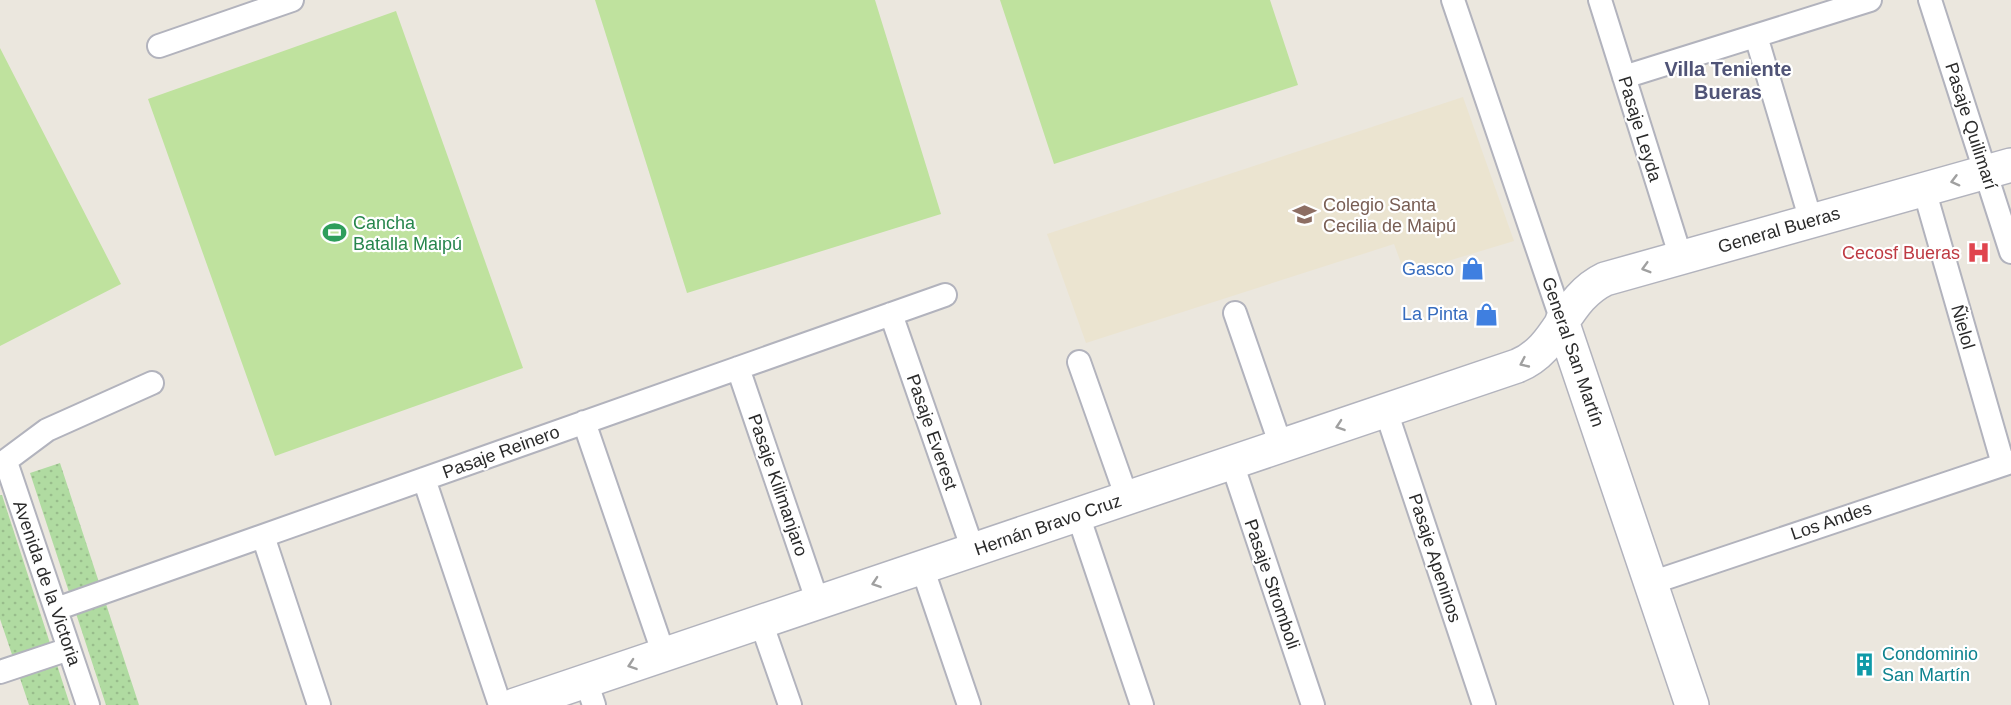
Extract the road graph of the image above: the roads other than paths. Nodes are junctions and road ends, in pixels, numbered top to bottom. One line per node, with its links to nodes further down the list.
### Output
1 (292, 0): 7 (street)
2 (1454, 0): 17 (street, General San Martín)
3 (1600, 0): 8 (street, Pasaje Leyda)
4 (1870, 0): 6 (street)
5 (1930, 0): 9 (street, Pasaje Quilimarí)
6 (1756, 36): 8 (street); 11 (street)
7 (159, 46)
8 (1624, 77): 13 (street, Pasaje Leyda)
9 (1999, 169): 10 (main road, General Bueras, one-way to 10); 12 (street, Pasaje Quilimarí)
10 (1924, 189): 11 (main road, General Bueras); 25 (street, Ñielol)
11 (1812, 221): 13 (main road, General Bueras)
12 (2011, 252)
13 (1681, 258): 17 (main road, General Bueras, one-way to 17)
14 (945, 295): 16 (street, Pasaje Reinero)
15 (1235, 313): 23 (street)
16 (891, 314): 19 (street, Pasaje Reinero); 31 (street, Pasaje Everest)
17 (1562, 321): 21 (main road, Hernán Bravo Cruz, one-way to 21); 33 (main road, General San Martín)
18 (1080, 362): 28 (street)
19 (738, 368): 22 (street, Pasaje Reinero); 34 (street, Pasaje Kilimanjaro)
20 (152, 383): 26 (street)
21 (1386, 411): 23 (main road, Hernán Bravo Cruz, one-way to 23); 49 (street, Pasaje Apeninos)
22 (584, 422): 27 (street, Pasaje Reinero); 38 (street)
23 (1281, 446): 24 (main road, Hernán Bravo Cruz)
24 (1232, 463): 28 (main road, Hernán Bravo Cruz); 48 (street, Pasaje Stromboli)
25 (2007, 463): 33 (street, Los Andes)
26 (3, 464): 35 (street, Avenida de la Victoria)
27 (424, 479): 30 (street, Pasaje Reinero); 43 (street)
28 (1127, 498): 29 (main road, Hernán Bravo Cruz)
29 (1078, 515): 31 (main road, Hernán Bravo Cruz); 47 (street)
30 (263, 536): 35 (street, Pasaje Reinero); 42 (street)
31 (973, 550): 32 (main road, Hernán Bravo Cruz)
32 (922, 567): 34 (main road, Hernán Bravo Cruz, one-way to 34); 46 (street)
33 (1651, 583): 50 (main road, General San Martín)
34 (818, 603): 36 (main road, Hernán Bravo Cruz)
35 (56, 609): 37 (street, Avenida de la Victoria)
36 (761, 622): 38 (main road, Hernán Bravo Cruz); 45 (street)
37 (69, 649): 39 (street); 41 (street, Avenida de la Victoria)
38 (664, 655): 40 (main road, Hernán Bravo Cruz, one-way to 40)
39 (0, 672)
40 (590, 693): 44 (main road, Hernán Bravo Cruz)
41 (88, 705)
42 (320, 705)
43 (500, 705)
44 (515, 705)
45 (790, 705)
46 (969, 705)
47 (1142, 705)
48 (1313, 705)
49 (1484, 705)
50 (1692, 705)

